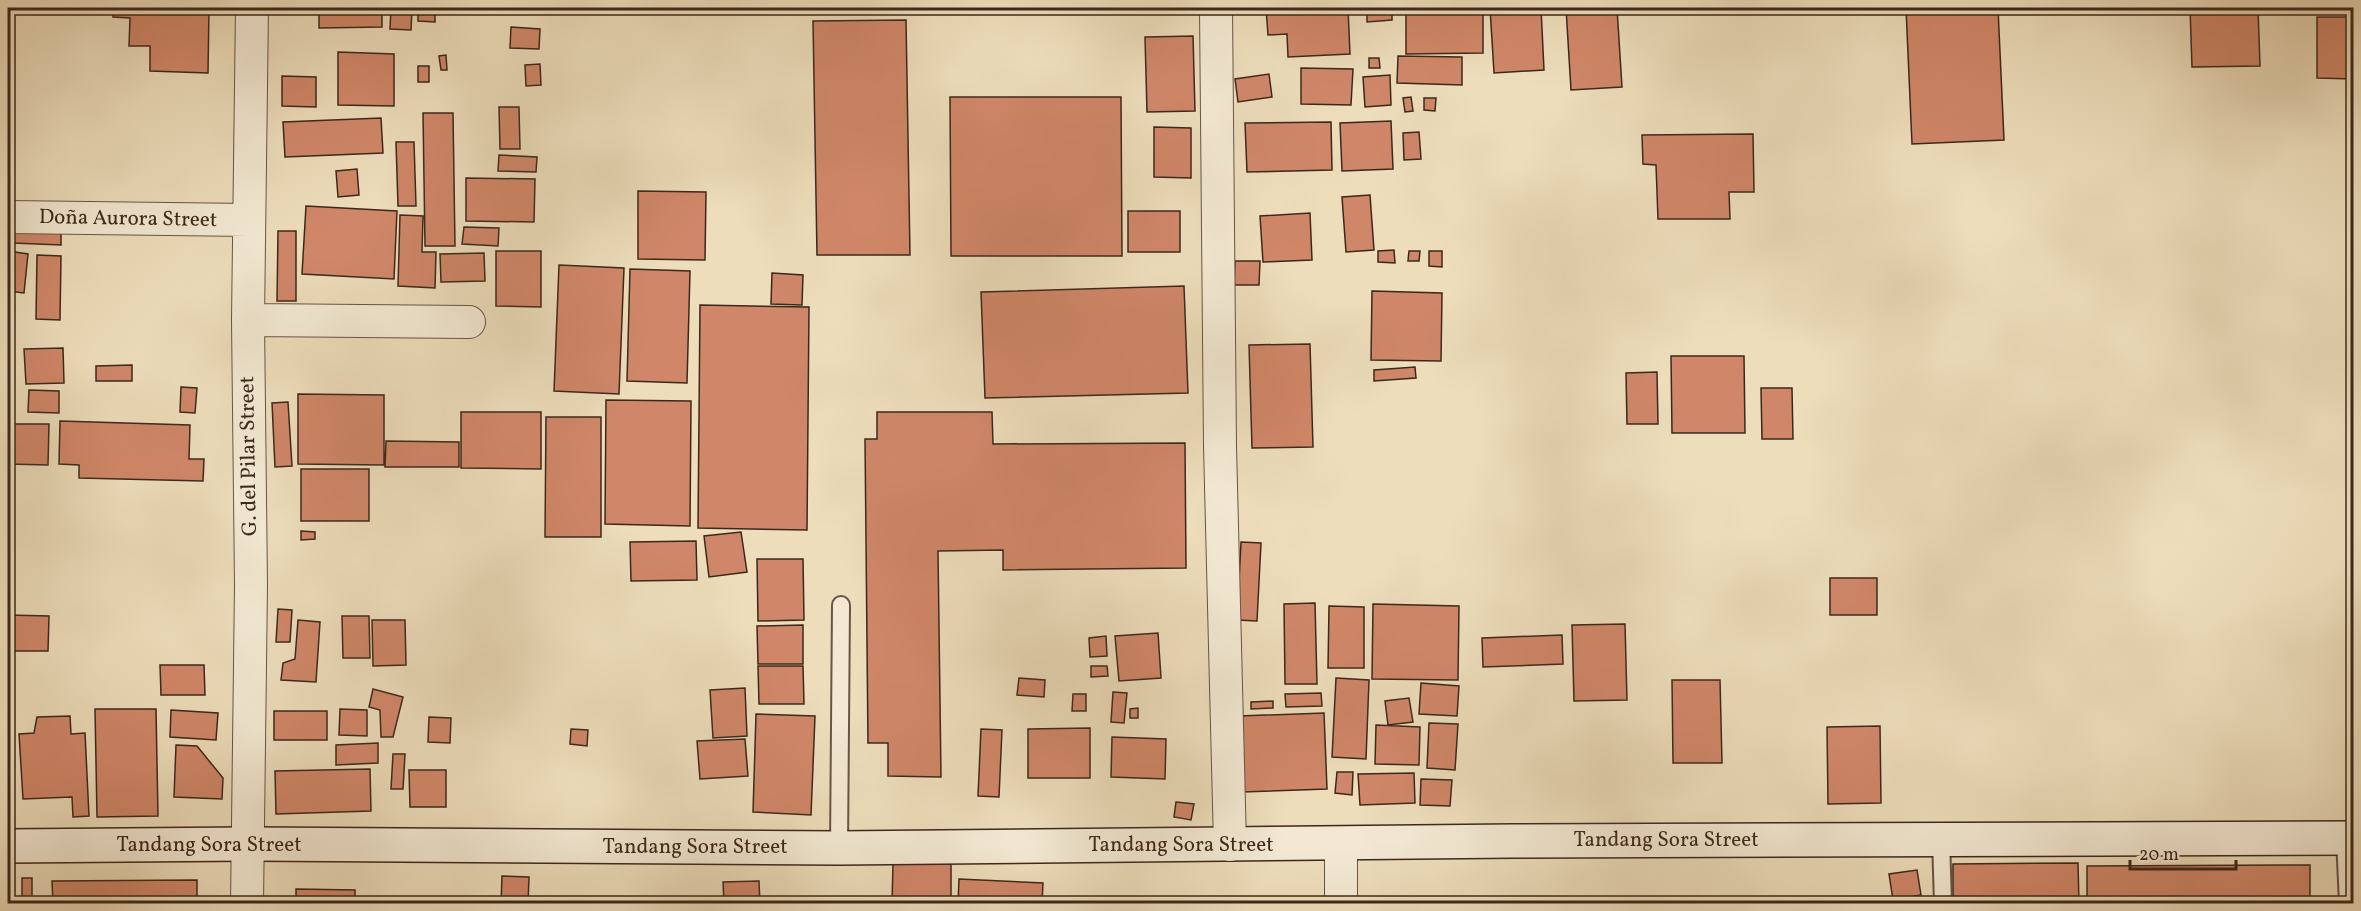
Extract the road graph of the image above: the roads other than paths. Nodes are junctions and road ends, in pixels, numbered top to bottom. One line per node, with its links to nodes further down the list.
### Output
1 (252, 8): 4 (street, G. del Pilar Street)
2 (1216, 8): 12 (street)
3 (8, 217): 4 (street, Doña Aurora Street)
4 (249, 220): 5 (street, G. del Pilar Street)
5 (248, 321): 6 (street); 10 (street, G. del Pilar Street)
6 (469, 322)
7 (841, 605): 14 (lane)
8 (2349, 838): 9 (street, Tandang Sora Street); 18 (lane)
9 (1941, 839): 11 (street, Tandang Sora Street); 17 (lane)
10 (246, 844): 13 (street, Tandang Sora Street); 14 (street, Tandang Sora Street); 15 (street, G. del Pilar Street)
11 (1341, 844): 12 (street, Tandang Sora Street); 16 (street)
12 (1230, 845): 14 (street, Tandang Sora Street)
13 (8, 846)
14 (839, 848)
15 (247, 903)
16 (1341, 903)
17 (1943, 903)
18 (2348, 903)

